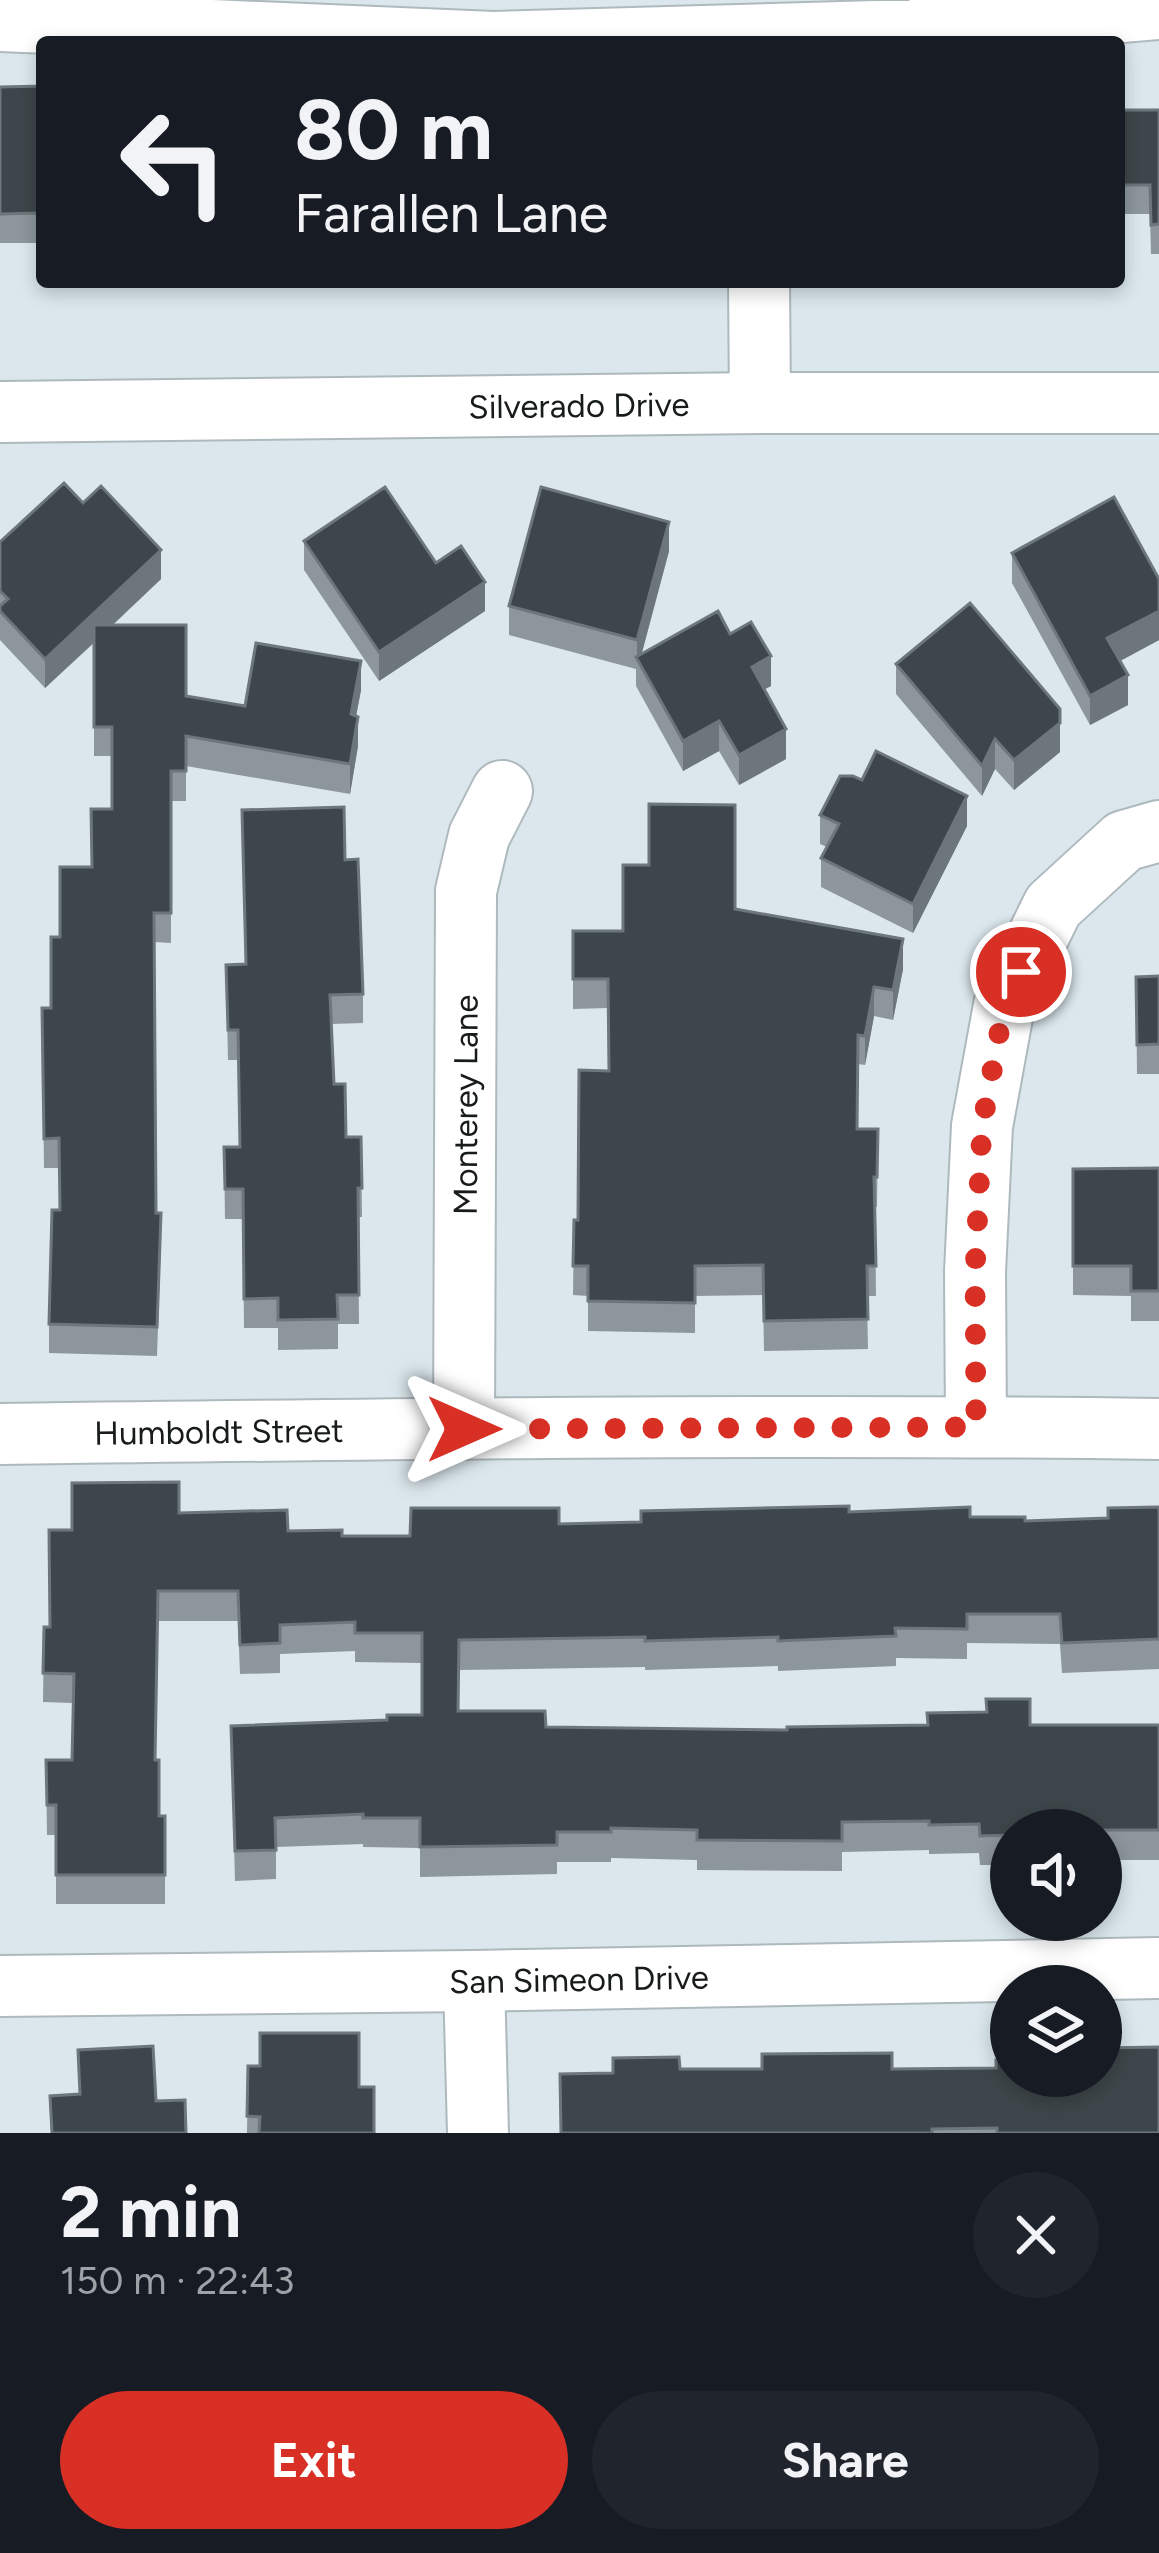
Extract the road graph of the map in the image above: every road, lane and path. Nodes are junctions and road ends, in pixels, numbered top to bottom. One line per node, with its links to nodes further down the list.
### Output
1 (1159, 8): 4 (street)
2 (0, 20): 3 (street)
3 (359, 36)
4 (795, 36)
5 (759, 288): 6 (street)
6 (760, 403): 7 (street, Silverado Drive); 8 (street, Silverado Drive)
7 (1159, 403)
8 (0, 412)
9 (502, 791): 12 (street, Monterey Lane)
10 (1159, 831): 11 (street)
11 (976, 1427): 12 (street, Humboldt Street); 13 (street, Humboldt Street)
12 (464, 1429): 14 (street, Humboldt Street)
13 (1159, 1429)
14 (0, 1434)
15 (1159, 1968): 16 (street, San Simeon Drive)
16 (474, 1981): 17 (street, San Simeon Drive); 18 (street)
17 (0, 1986)
18 (478, 2133)

